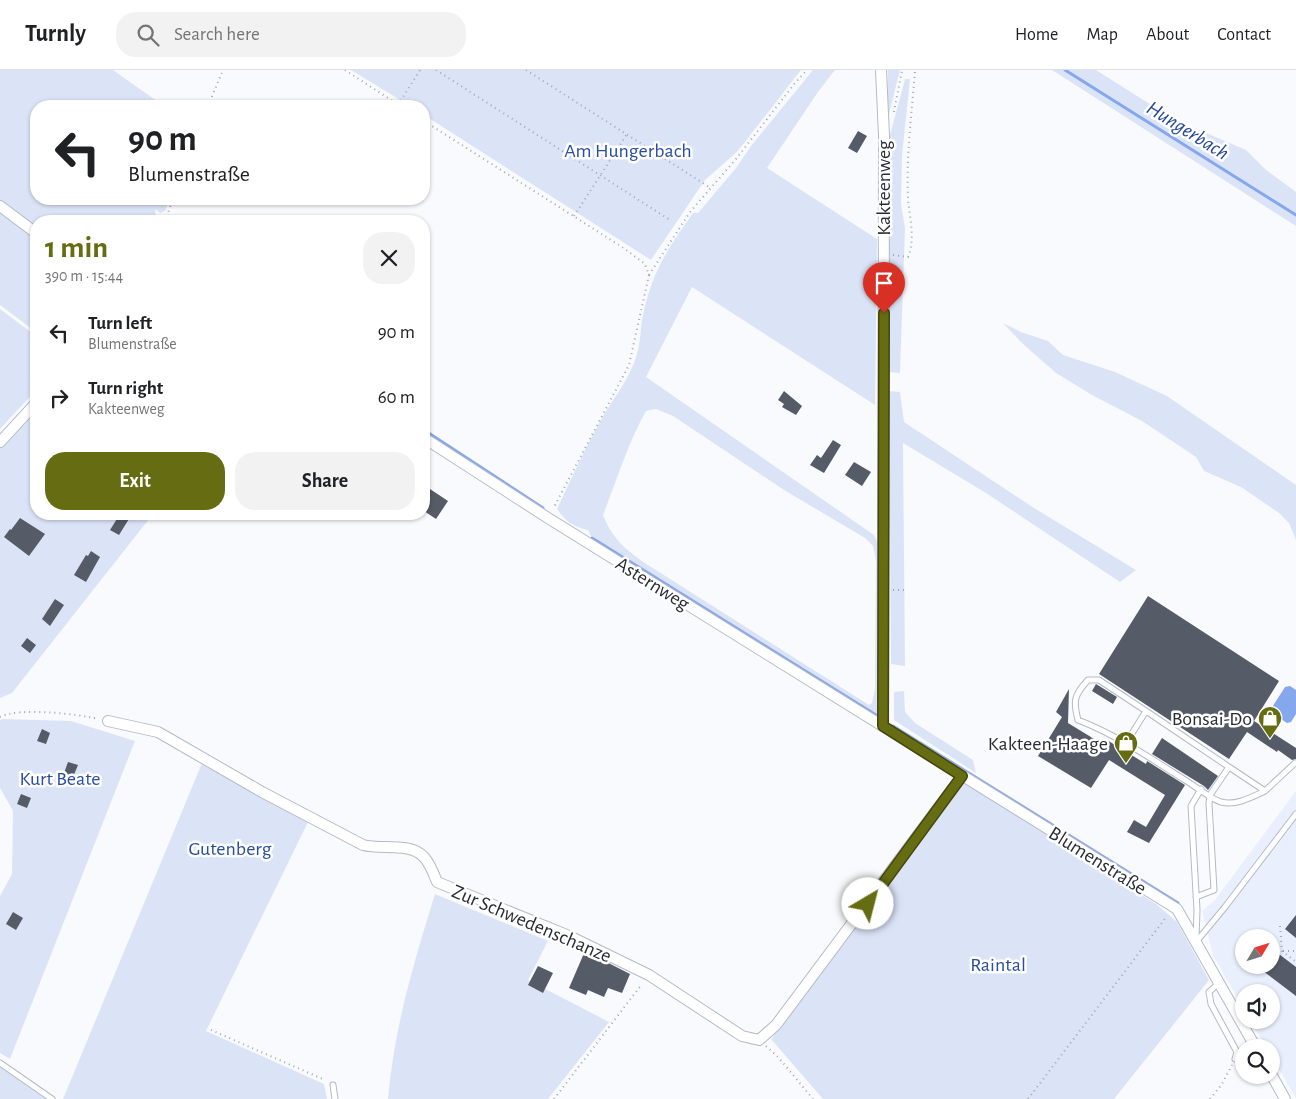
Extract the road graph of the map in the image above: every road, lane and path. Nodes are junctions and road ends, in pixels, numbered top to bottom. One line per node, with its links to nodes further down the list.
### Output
1 (223, 70): 10 (path)
2 (345, 70): 11 (path)
3 (420, 70): 12 (path)
4 (436, 70): 16 (path)
5 (526, 70): 15 (path)
6 (808, 70): 17 (path)
7 (881, 70): 22 (street, Kakteenweg)
8 (902, 70): 13 (path)
9 (915, 70): 22 (path)
10 (210, 100)
11 (390, 100)
12 (402, 100)
13 (894, 114)
14 (430, 125): 19 (path)
15 (627, 134): 16 (path); 17 (path)
16 (600, 176): 19 (path); 20 (path)
17 (710, 187): 23 (path)
18 (0, 206): 21 (street)
19 (574, 216): 23 (path)
20 (670, 220)
21 (30, 228)
22 (884, 254): 31 (street, Kakteenweg)
23 (649, 275): 27 (path)
24 (30, 410): 25 (street)
25 (0, 442)
26 (430, 442): 27 (street, Asternweg)
27 (548, 518): 31 (street, Asternweg)
28 (1146, 711): 32 (lane); 32 (lane); 34 (lane)
29 (0, 717): 30 (path)
30 (108, 721): 47 (street, Zur Schwedenschanze)
31 (883, 726): 35 (street, Blumenstraße)
32 (1126, 743): 36 (lane)
33 (1295, 763): 37 (lane)
34 (1229, 767): 37 (lane); 38 (lane)
35 (962, 776): 41 (street, Blumenstraße); 51 (street)
36 (1201, 789): 38 (lane); 40 (lane)
37 (1265, 791): 38 (lane)
38 (1210, 795): 40 (lane)
39 (1296, 814): 43 (lane)
40 (1196, 898): 43 (lane)
41 (1177, 909): 43 (street, Blumenstraße); 61 (path)
42 (1280, 926): 44 (path)
43 (1196, 942): 48 (street, Blumenstraße)
44 (1282, 951): 45 (path); 46 (path)
45 (1296, 951)
46 (1296, 962)
47 (649, 975): 51 (street, Zur Schwedenschanze); 59 (path)
48 (1219, 982): 50 (street, Blumenstraße); 52 (lane)
49 (211, 1030): 56 (path)
50 (1251, 1039)
51 (758, 1040): 60 (path)
52 (1235, 1048)
53 (1235, 1059): 62 (path)
54 (0, 1063): 57 (lane)
55 (1277, 1084): 63 (street)
56 (332, 1085): 58 (lane)
57 (52, 1099)
58 (335, 1099)
59 (554, 1099)
60 (813, 1099)
61 (1028, 1099)
62 (1210, 1099)
63 (1286, 1099)

